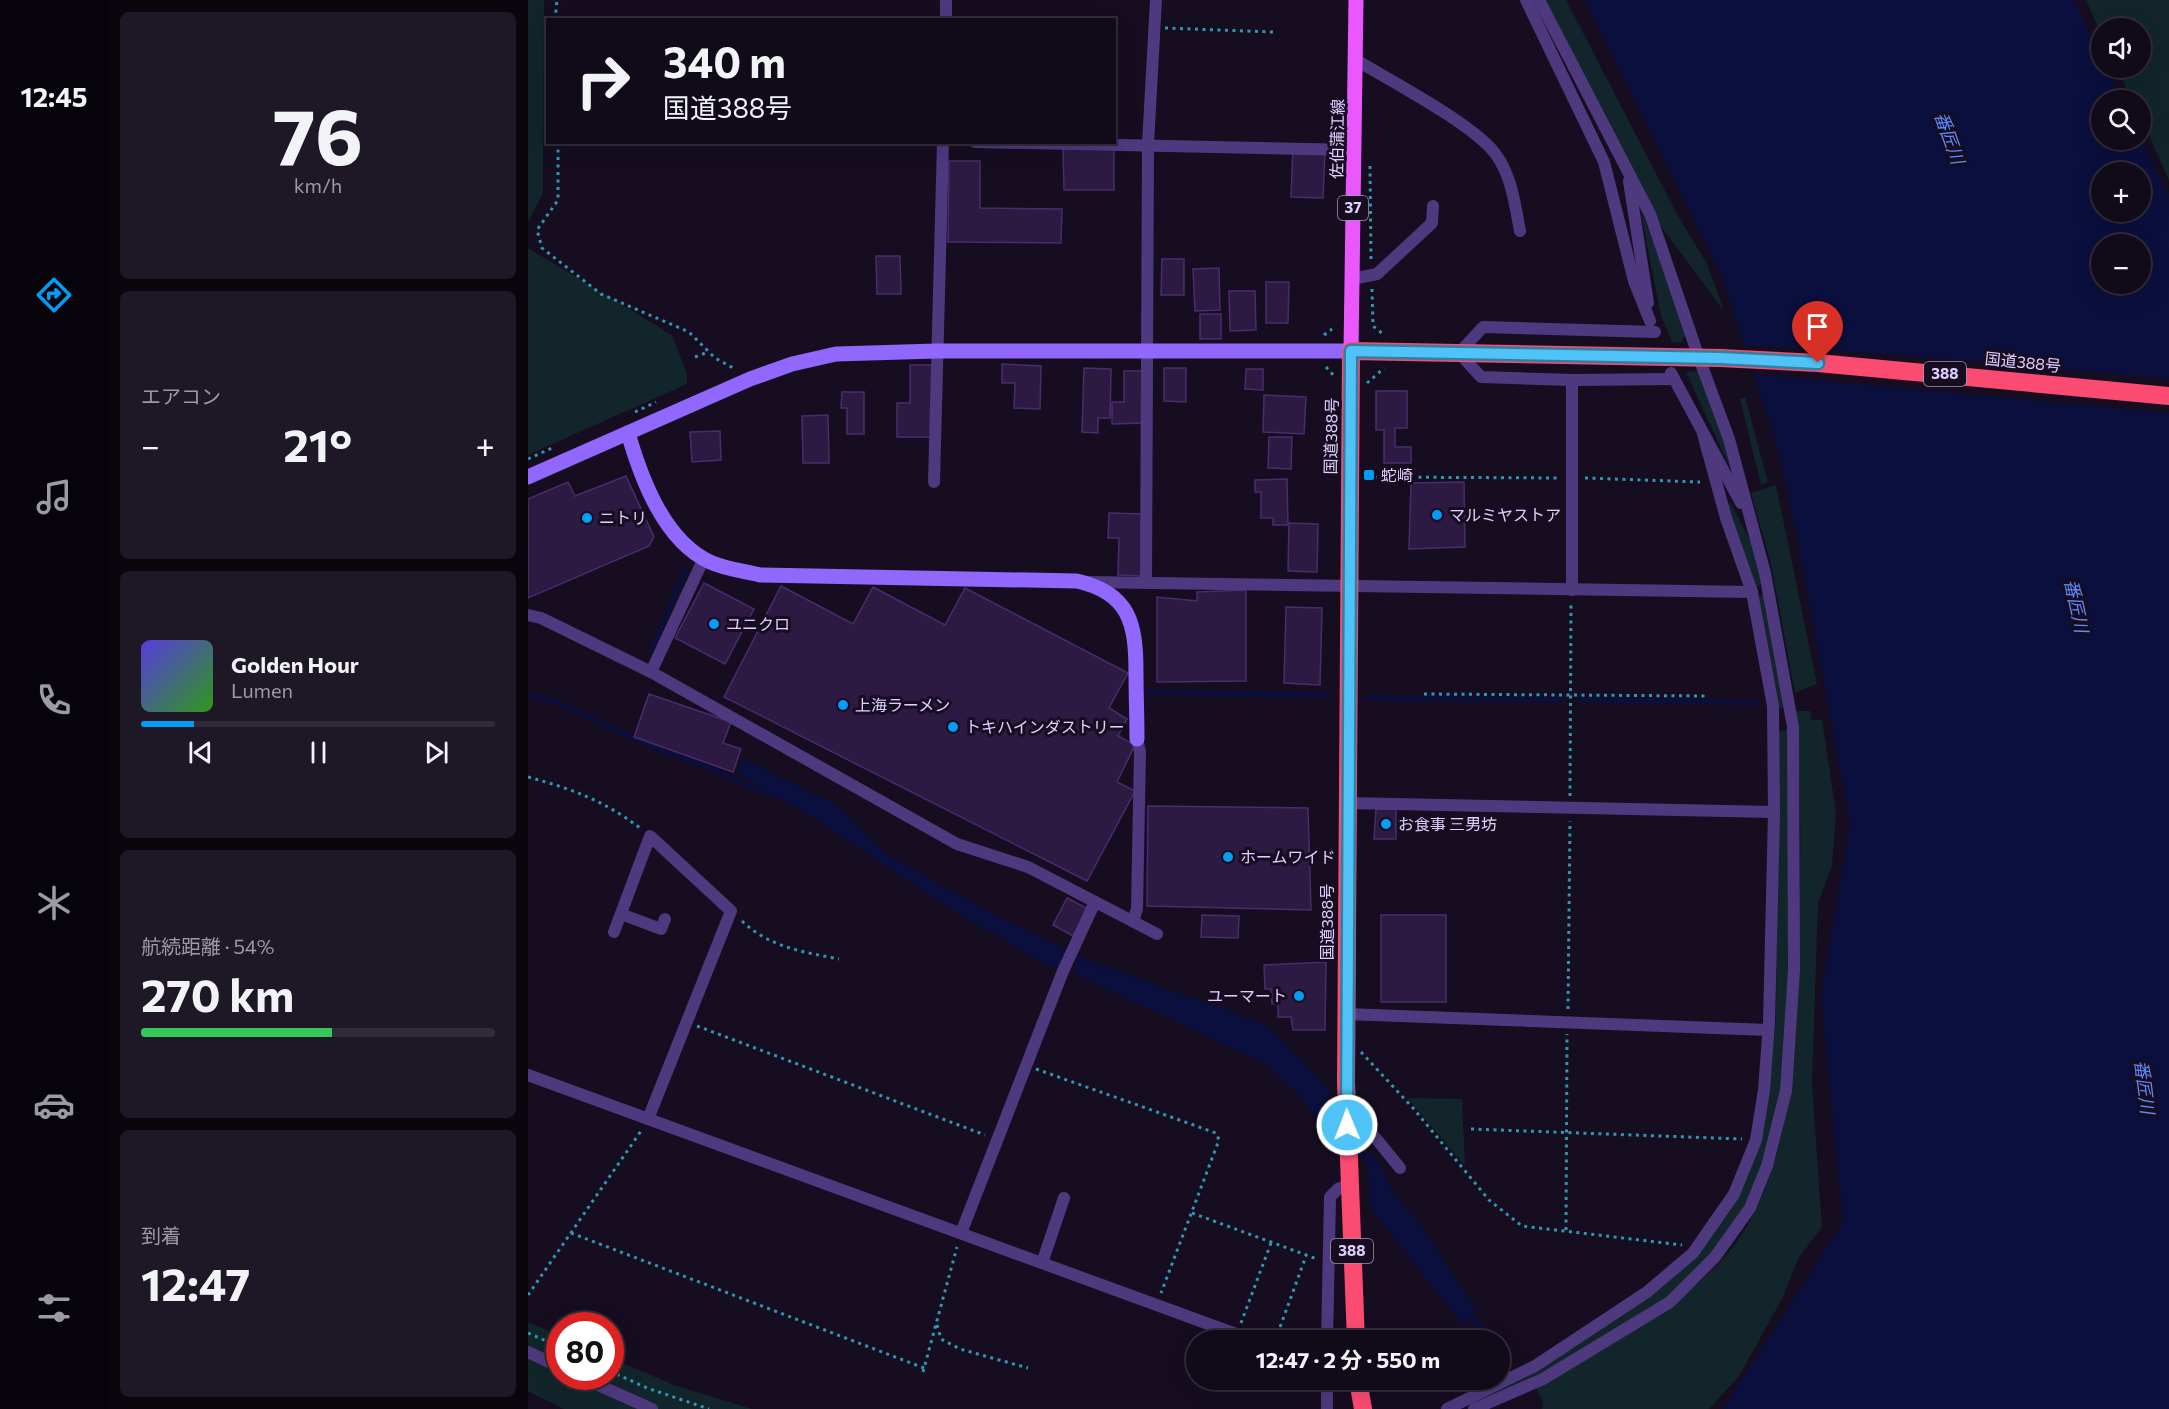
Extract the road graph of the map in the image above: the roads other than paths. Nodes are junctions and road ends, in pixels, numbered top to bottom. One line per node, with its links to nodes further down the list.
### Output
1 (946, 0): 6 (street)
2 (1156, 0): 10 (street)
3 (1356, 0): 7 (main road, 佐伯蒲江線 / 37)
4 (1526, 0): 16 (street)
5 (1539, 0): 12 (street)
6 (946, 18)
7 (1356, 60): 11 (main road, 佐伯蒲江線 / 37); 14 (street)
8 (943, 144): 17 (street)
9 (1116, 144): 10 (street)
10 (1148, 144): 11 (street); 19 (street)
11 (1354, 150): 15 (main road, 佐伯蒲江線 / 37)
12 (1627, 168): 16 (street); 21 (street)
13 (1433, 206): 15 (street)
14 (1520, 231)
15 (1352, 279): 18 (main road, 佐伯蒲江線 / 37)
16 (1655, 332): 20 (street)
17 (936, 351): 19 (street); 24 (street); 27 (street)
18 (1351, 351): 19 (street); 20 (highway, 国道388号 / 388); 32 (highway, 国道388号 / 388)
19 (1146, 352): 31 (street)
20 (1459, 353): 21 (highway, 国道388号 / 388); 22 (street)
21 (1699, 358): 23 (highway, 国道388号 / 388); 28 (street)
22 (1572, 380): 25 (street); 33 (street)
23 (2169, 396)
24 (628, 433): 26 (street); 29 (street)
25 (1703, 434): 28 (street); 34 (street)
26 (528, 477)
27 (934, 482)
28 (1751, 521): 68 (street)
29 (704, 558): 30 (street); 36 (street)
30 (1077, 581): 31 (street); 37 (street)
31 (1146, 583): 32 (street)
32 (1349, 587): 33 (street); 38 (highway, 国道388号 / 388)
33 (1572, 590): 34 (street)
34 (1752, 592): 39 (street)
35 (528, 615): 36 (street)
36 (651, 672): 40 (street)
37 (1137, 739): 43 (street)
38 (1347, 803): 39 (street); 46 (highway, 国道388号 / 388)
39 (1774, 812): 47 (street)
40 (1095, 902): 43 (street); 54 (street)
41 (621, 914): 42 (street); 44 (street); 50 (street)
42 (664, 919)
43 (1133, 921): 45 (street)
44 (614, 932)
45 (1157, 934)
46 (1346, 1014): 47 (street); 49 (highway, 国道388号 / 388)
47 (1768, 1030): 67 (street)
48 (528, 1075): 50 (street)
49 (1346, 1102): 51 (street); 52 (highway, 国道388号 / 388)
50 (648, 1119): 54 (street)
51 (1400, 1168)
52 (1349, 1185): 57 (street); 58 (highway, 国道388号 / 388)
53 (1064, 1198): 55 (street)
54 (961, 1233): 55 (street)
55 (1042, 1263): 56 (street)
56 (1226, 1330)
57 (1327, 1330)
58 (1356, 1330)
59 (528, 1352): 60 (street)
60 (546, 1360)
61 (609, 1390): 64 (street)
62 (1327, 1390): 65 (street)
63 (1360, 1390): 66 (highway)
64 (652, 1409)
65 (1327, 1409)
66 (1363, 1409)
67 (1447, 1409)
68 (1474, 1409)

